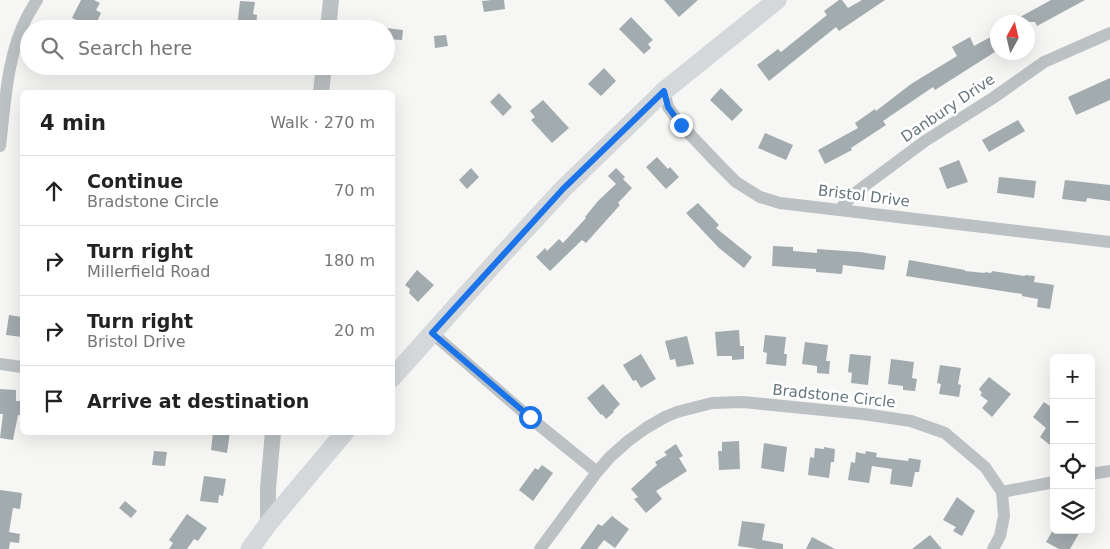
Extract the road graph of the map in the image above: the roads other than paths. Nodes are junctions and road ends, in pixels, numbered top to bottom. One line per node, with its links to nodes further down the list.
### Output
1 (37, 0): 4 (street)
2 (331, 0): 5 (street)
3 (777, 0): 10 (main road)
4 (25, 20)
5 (329, 20)
6 (1110, 32): 12 (street, Danbury Drive)
7 (20, 35): 11 (street)
8 (323, 75): 9 (street)
9 (321, 90)
10 (664, 91): 12 (street, Bristol Drive); 14 (main road)
11 (0, 146)
12 (839, 210): 13 (street, Bristol Drive)
13 (1110, 242)
14 (432, 333): 17 (main road); 21 (street)
15 (0, 364): 16 (street)
16 (20, 367)
17 (395, 375)
18 (273, 435): 25 (street)
19 (342, 435): 25 (main road)
20 (1110, 471): 22 (street)
21 (597, 472): 24 (street, Bradstone Circle); 27 (street, Bradstone Circle)
22 (1095, 473)
23 (1050, 483): 24 (street)
24 (1002, 492): 28 (street)
25 (268, 524): 26 (main road)
26 (250, 549)
27 (540, 549)
28 (993, 549)

